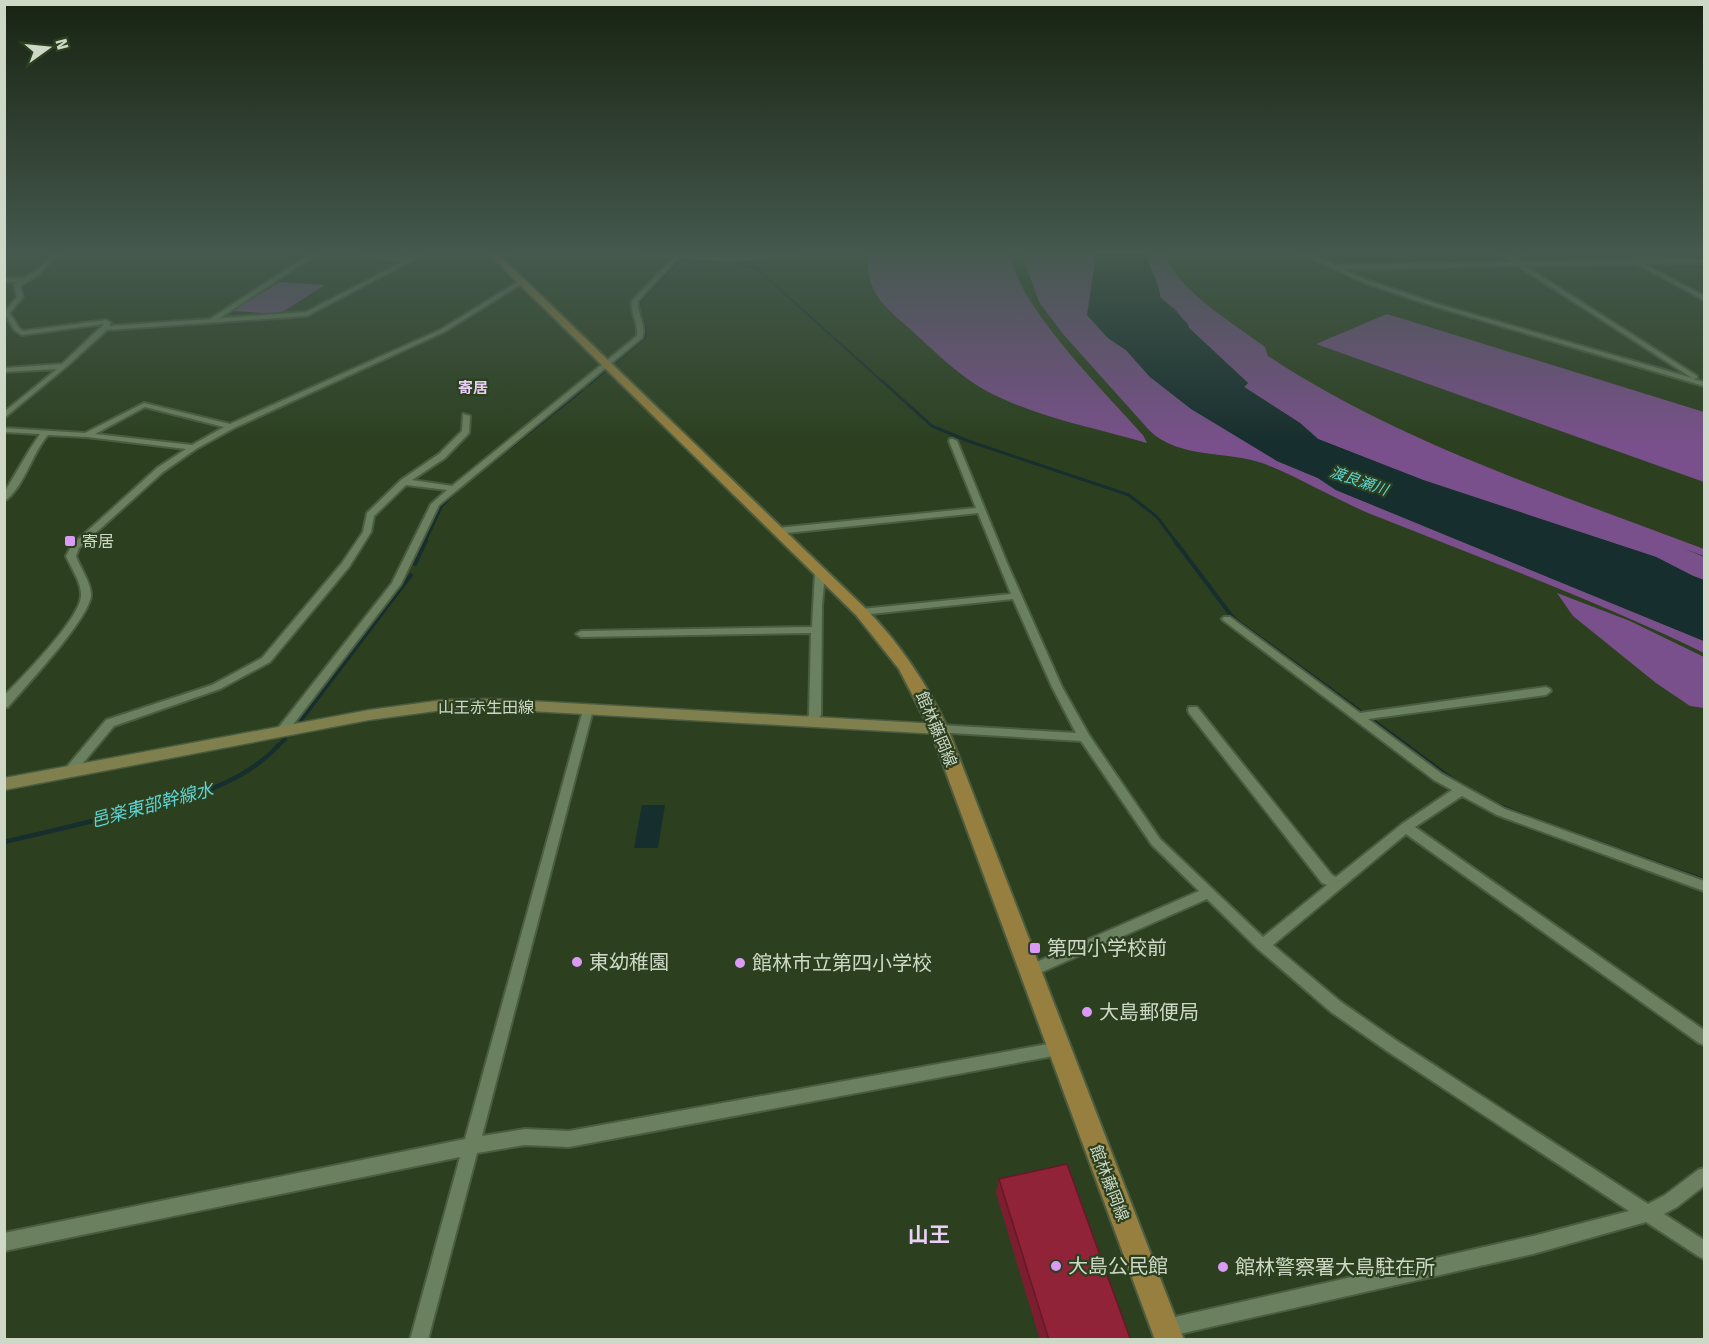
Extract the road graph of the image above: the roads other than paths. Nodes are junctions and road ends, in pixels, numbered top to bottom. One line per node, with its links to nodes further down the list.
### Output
1 (11, 318): 10 (street)
2 (216, 318): 9 (street)
3 (256, 318): 9 (street)
4 (465, 318): 17 (street)
5 (558, 318): 11 (main road, 館林藤岡線)
6 (637, 318): 11 (street)
7 (1479, 318): 14 (street)
8 (1602, 318): 14 (street)
9 (211, 321): 10 (street)
10 (105, 328): 12 (street)
11 (606, 364): 24 (street); 27 (main road, 館林藤岡線)
12 (64, 366): 13 (street); 15 (street)
13 (4, 370)
14 (1703, 383)
15 (4, 416)
16 (466, 416): 23 (street)
17 (231, 426): 20 (street); 22 (street)
18 (4, 430): 19 (street)
19 (46, 432): 20 (street); 25 (street)
20 (87, 435): 22 (street)
21 (953, 441): 26 (street)
22 (193, 447): 35 (street)
23 (404, 482): 24 (street); 43 (street)
24 (452, 488): 41 (street)
25 (4, 499)
26 (982, 510): 27 (street); 29 (street)
27 (777, 531): 28 (main road, 館林藤岡線)
28 (820, 573): 30 (main road, 館林藤岡線); 32 (street)
29 (1017, 596): 30 (street); 42 (street)
30 (861, 612): 40 (main road, 館林藤岡線)
31 (1227, 619): 38 (street)
32 (817, 630): 33 (street); 39 (street)
33 (581, 634)
34 (1546, 691): 38 (street)
35 (4, 704)
36 (1193, 710): 47 (street)
37 (588, 711): 39 (main road, 山王赤生田線); 41 (main road, 山王赤生田線); 54 (street)
38 (1357, 717): 45 (street)
39 (810, 722): 40 (main road, 山王赤生田線)
40 (939, 729): 42 (street); 51 (main road, 館林藤岡線)
41 (281, 732): 43 (main road, 山王赤生田線)
42 (1084, 737): 49 (street)
43 (69, 772): 44 (main road, 山王赤生田線)
44 (4, 784)
45 (1460, 791): 46 (street); 48 (street)
46 (1406, 827): 47 (street); 52 (street)
47 (1336, 883): 50 (street)
48 (1704, 886)
49 (1208, 892): 50 (street); 51 (street)
50 (1263, 945): 56 (street)
51 (1030, 971): 53 (main road, 館林藤岡線)
52 (1704, 1038)
53 (1059, 1049): 54 (street); 59 (main road, 館林藤岡線)
54 (472, 1146): 57 (street); 60 (street)
55 (1704, 1176): 56 (street)
56 (1648, 1213): 58 (street); 59 (street)
57 (4, 1242)
58 (1704, 1250)
59 (1168, 1334)
60 (419, 1340)

